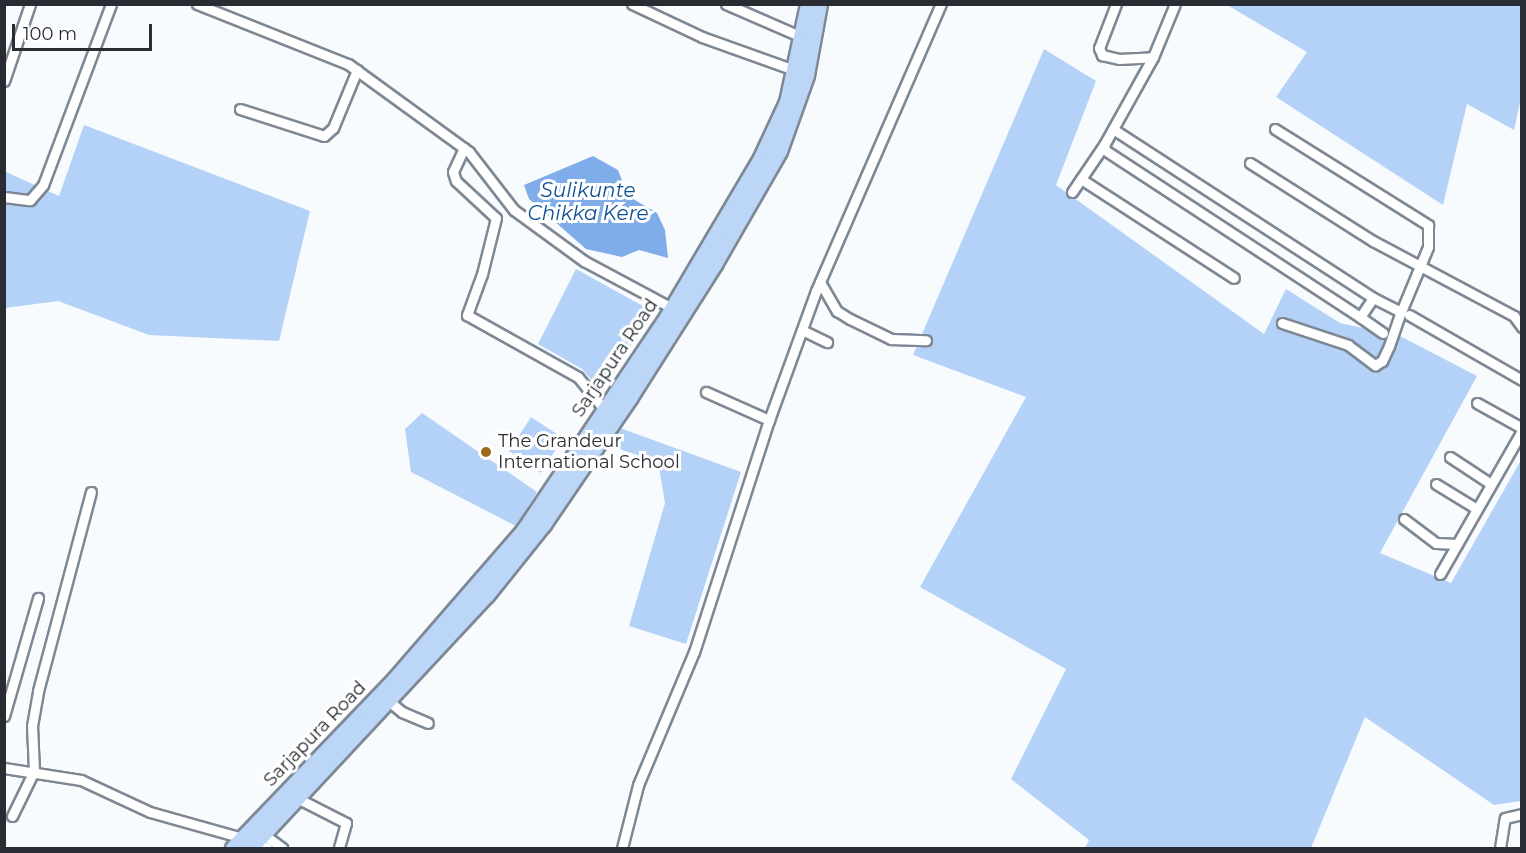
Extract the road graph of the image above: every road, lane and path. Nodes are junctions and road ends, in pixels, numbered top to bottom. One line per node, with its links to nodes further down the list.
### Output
1 (30, 4): 15 (street)
2 (111, 4): 24 (street)
3 (197, 4): 13 (street)
4 (632, 4): 14 (street)
5 (726, 4): 11 (street)
6 (808, 4): 11 (main road, Sarjapura Road)
7 (819, 4): 14 (main road, Sarjapura Road)
8 (941, 4): 27 (street)
9 (1116, 4): 12 (street)
10 (1175, 4): 12 (street)
11 (802, 37): 14 (main road, Sarjapura Road)
12 (1153, 57): 17 (street)
13 (357, 70): 16 (street); 20 (street)
14 (800, 72): 29 (main road, Sarjapura Road); 41 (main road, Sarjapura Road)
15 (4, 81)
16 (240, 109)
17 (1113, 129): 19 (street); 28 (street)
18 (1275, 129): 25 (street)
19 (1104, 145): 22 (street); 31 (street)
20 (464, 148): 29 (street); 41 (street)
21 (1250, 163): 25 (street)
22 (1081, 179): 23 (street); 26 (street)
23 (1072, 192)
24 (4, 197)
25 (1421, 267): 30 (street); 33 (street)
26 (1234, 278)
27 (820, 282): 34 (street); 36 (street)
28 (1373, 298): 30 (street); 31 (street)
29 (672, 308): 41 (main road, Sarjapura Road)
30 (1405, 314): 32 (street); 38 (street)
31 (1360, 317): 35 (street)
32 (1282, 323)
33 (1521, 327)
34 (802, 330): 37 (street); 42 (street)
35 (1383, 333)
36 (926, 340)
37 (827, 342)
38 (1521, 380)
39 (706, 392): 42 (street)
40 (1477, 403): 43 (street)
41 (609, 415): 53 (main road, Sarjapura Road); 61 (main road, Sarjapura Road)
42 (769, 420): 64 (street)
43 (1521, 429): 46 (street)
44 (1450, 457): 46 (street)
45 (1436, 483): 48 (street)
46 (1491, 484): 48 (street)
47 (91, 492): 57 (street)
48 (1477, 509): 50 (street)
49 (1404, 519): 50 (street)
50 (1457, 544): 51 (street)
51 (1440, 574)
52 (38, 598): 54 (street)
53 (390, 702): 55 (street); 58 (main road, Sarjapura Road)
54 (4, 716)
55 (428, 723)
56 (4, 768): 57 (street)
57 (34, 771): 60 (street); 61 (street)
58 (297, 798): 61 (main road, Sarjapura Road); 63 (street)
59 (1521, 814): 65 (street)
60 (12, 816)
61 (252, 843): 62 (street)
62 (282, 849)
63 (339, 849)
64 (622, 849)
65 (1500, 849)

